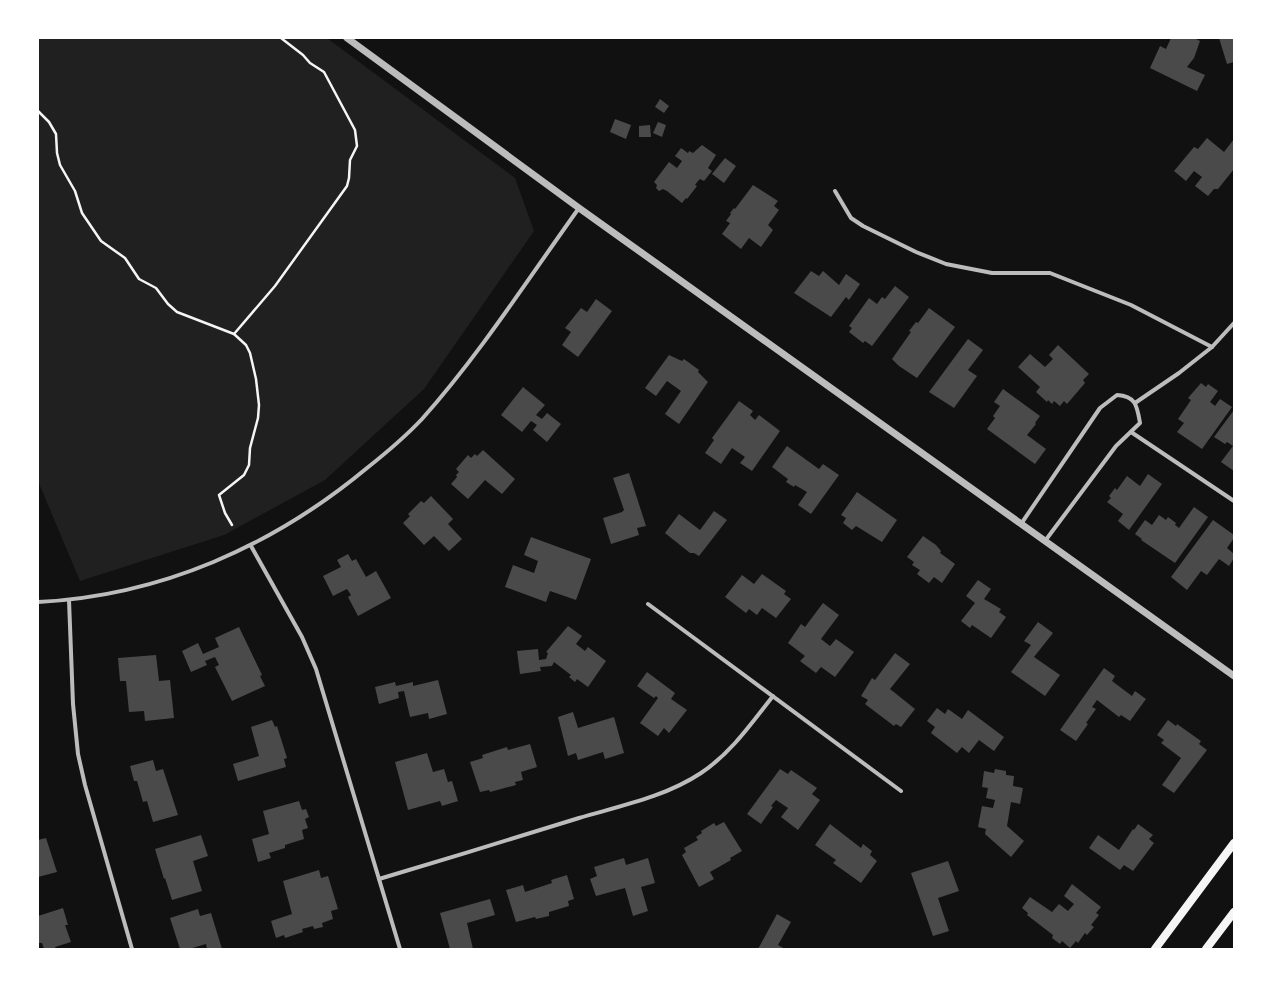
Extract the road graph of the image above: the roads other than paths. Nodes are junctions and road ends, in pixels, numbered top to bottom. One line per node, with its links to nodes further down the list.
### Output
1 (347, 38): 3 (street)
2 (835, 191): 5 (street)
3 (579, 208): 9 (street); 11 (street)
4 (1234, 323): 5 (street)
5 (1212, 347): 6 (street)
6 (1135, 403): 7 (street); 9 (street)
7 (1131, 432): 8 (street); 10 (street)
8 (1234, 501)
9 (1020, 524): 10 (street)
10 (1044, 541): 15 (street)
11 (251, 546): 12 (street); 19 (street)
12 (69, 600): 13 (street); 21 (street)
13 (38, 602)
14 (648, 604): 16 (street)
15 (1234, 676)
16 (773, 696): 17 (street); 19 (street)
17 (901, 790)
18 (1234, 843): 23 (main road)
19 (379, 879): 22 (street)
20 (1234, 912): 24 (main road)
21 (132, 949)
22 (400, 949)
23 (1155, 949)
24 (1206, 949)

